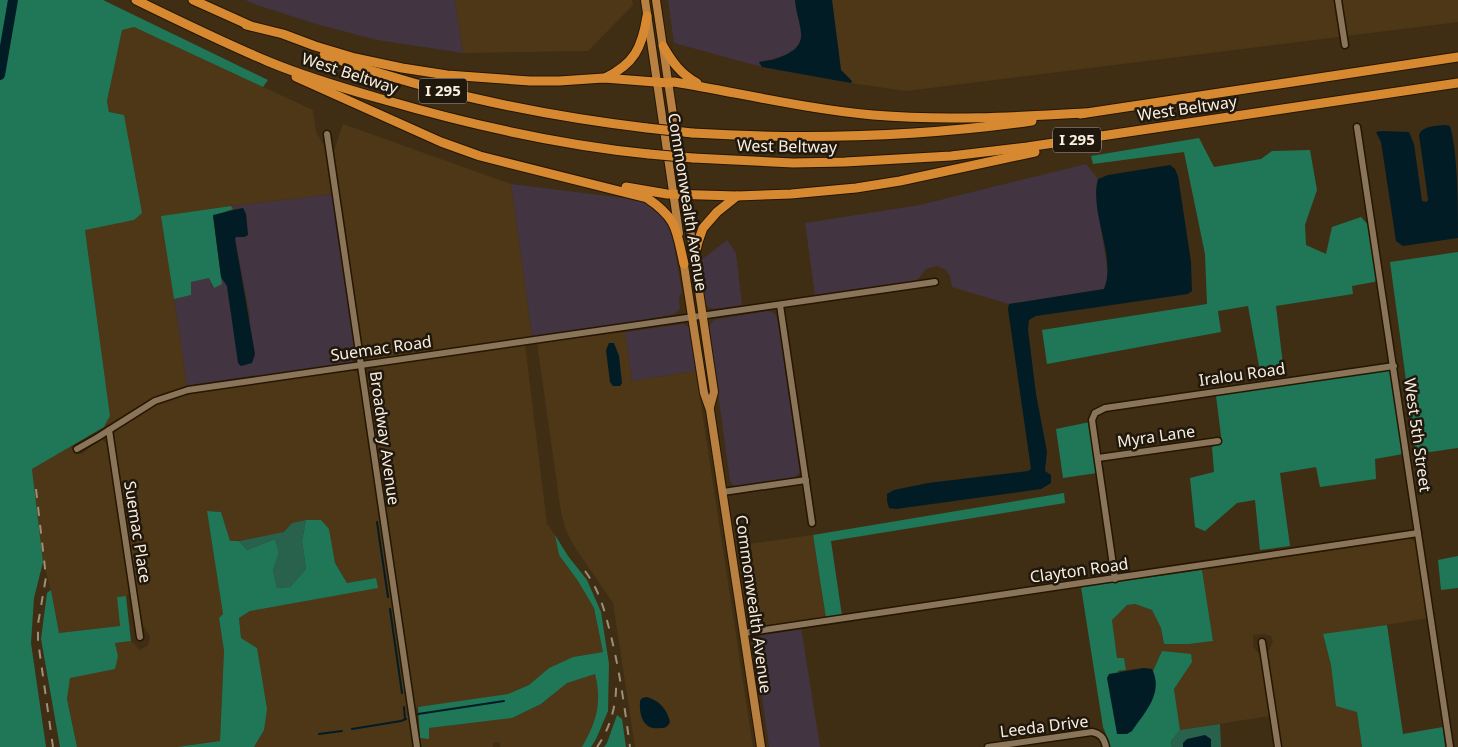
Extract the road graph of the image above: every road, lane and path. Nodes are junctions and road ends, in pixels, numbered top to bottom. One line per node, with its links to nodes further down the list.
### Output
1 (136, 0): 11 (highway, West Beltway / I 295)
2 (193, 0): 7 (highway, West Beltway / I 295)
3 (645, 0): 6 (main road, Commonwealth Avenue)
4 (656, 0): 8 (main road, Commonwealth Avenue)
5 (1338, 0): 9 (street)
6 (647, 16): 12 (highway); 13 (main road, Commonwealth Avenue)
7 (246, 25): 12 (highway); 17 (highway, West Beltway / I 295, bridge)
8 (662, 46): 14 (main road, Commonwealth Avenue); 16 (highway)
9 (1345, 46)
10 (1458, 57): 17 (highway, West Beltway / I 295)
11 (268, 61): 20 (highway, West Beltway / I 295, bridge); 21 (highway)
12 (604, 78): 13 (highway)
13 (657, 82): 14 (highway); 22 (main road, Commonwealth Avenue)
14 (668, 83): 16 (highway); 23 (main road, Commonwealth Avenue)
15 (1458, 83): 20 (highway, West Beltway / I 295)
16 (704, 87): 17 (highway)
17 (1085, 113)
18 (1357, 127): 32 (street, West 5th Street)
19 (327, 134): 31 (street, Broadway Avenue)
20 (1108, 135): 24 (highway)
21 (557, 175): 22 (highway); 26 (highway)
22 (673, 193): 23 (highway); 26 (main road, Commonwealth Avenue)
23 (684, 193): 24 (highway); 25 (main road, Commonwealth Avenue)
24 (737, 196): 25 (highway)
25 (694, 259): 29 (main road, Commonwealth Avenue)
26 (684, 264): 30 (main road, Commonwealth Avenue)
27 (935, 282): 28 (street, Suemac Road)
28 (780, 305): 29 (street, Suemac Road); 38 (street)
29 (703, 316): 30 (street, Suemac Road); 33 (main road, Commonwealth Avenue)
30 (692, 317): 31 (street, Suemac Road); 33 (main road, Commonwealth Avenue)
31 (361, 365): 34 (street, Suemac Road); 46 (street, Broadway Avenue)
32 (1394, 366): 37 (street, Iralou Road); 41 (street, West 5th Street)
33 (710, 406): 39 (main road, Commonwealth Avenue)
34 (109, 430): 36 (street, Suemac Road); 44 (street, Suemac Place)
35 (1218, 441): 37 (street, Myra Lane)
36 (77, 448)
37 (1098, 458): 42 (street)
38 (806, 480): 39 (street); 40 (street)
39 (723, 492): 43 (main road, Commonwealth Avenue)
40 (812, 523)
41 (1418, 533): 42 (street, Clayton Road); 51 (street, West 5th Street)
42 (1115, 579): 43 (street, Clayton Road)
43 (744, 634): 47 (main road, Commonwealth Avenue)
44 (140, 637)
45 (1262, 642): 50 (street)
46 (417, 747)
47 (761, 747)
48 (988, 747): 49 (street, Leeda Drive)
49 (1106, 747)
50 (1278, 747)
51 (1450, 747)

